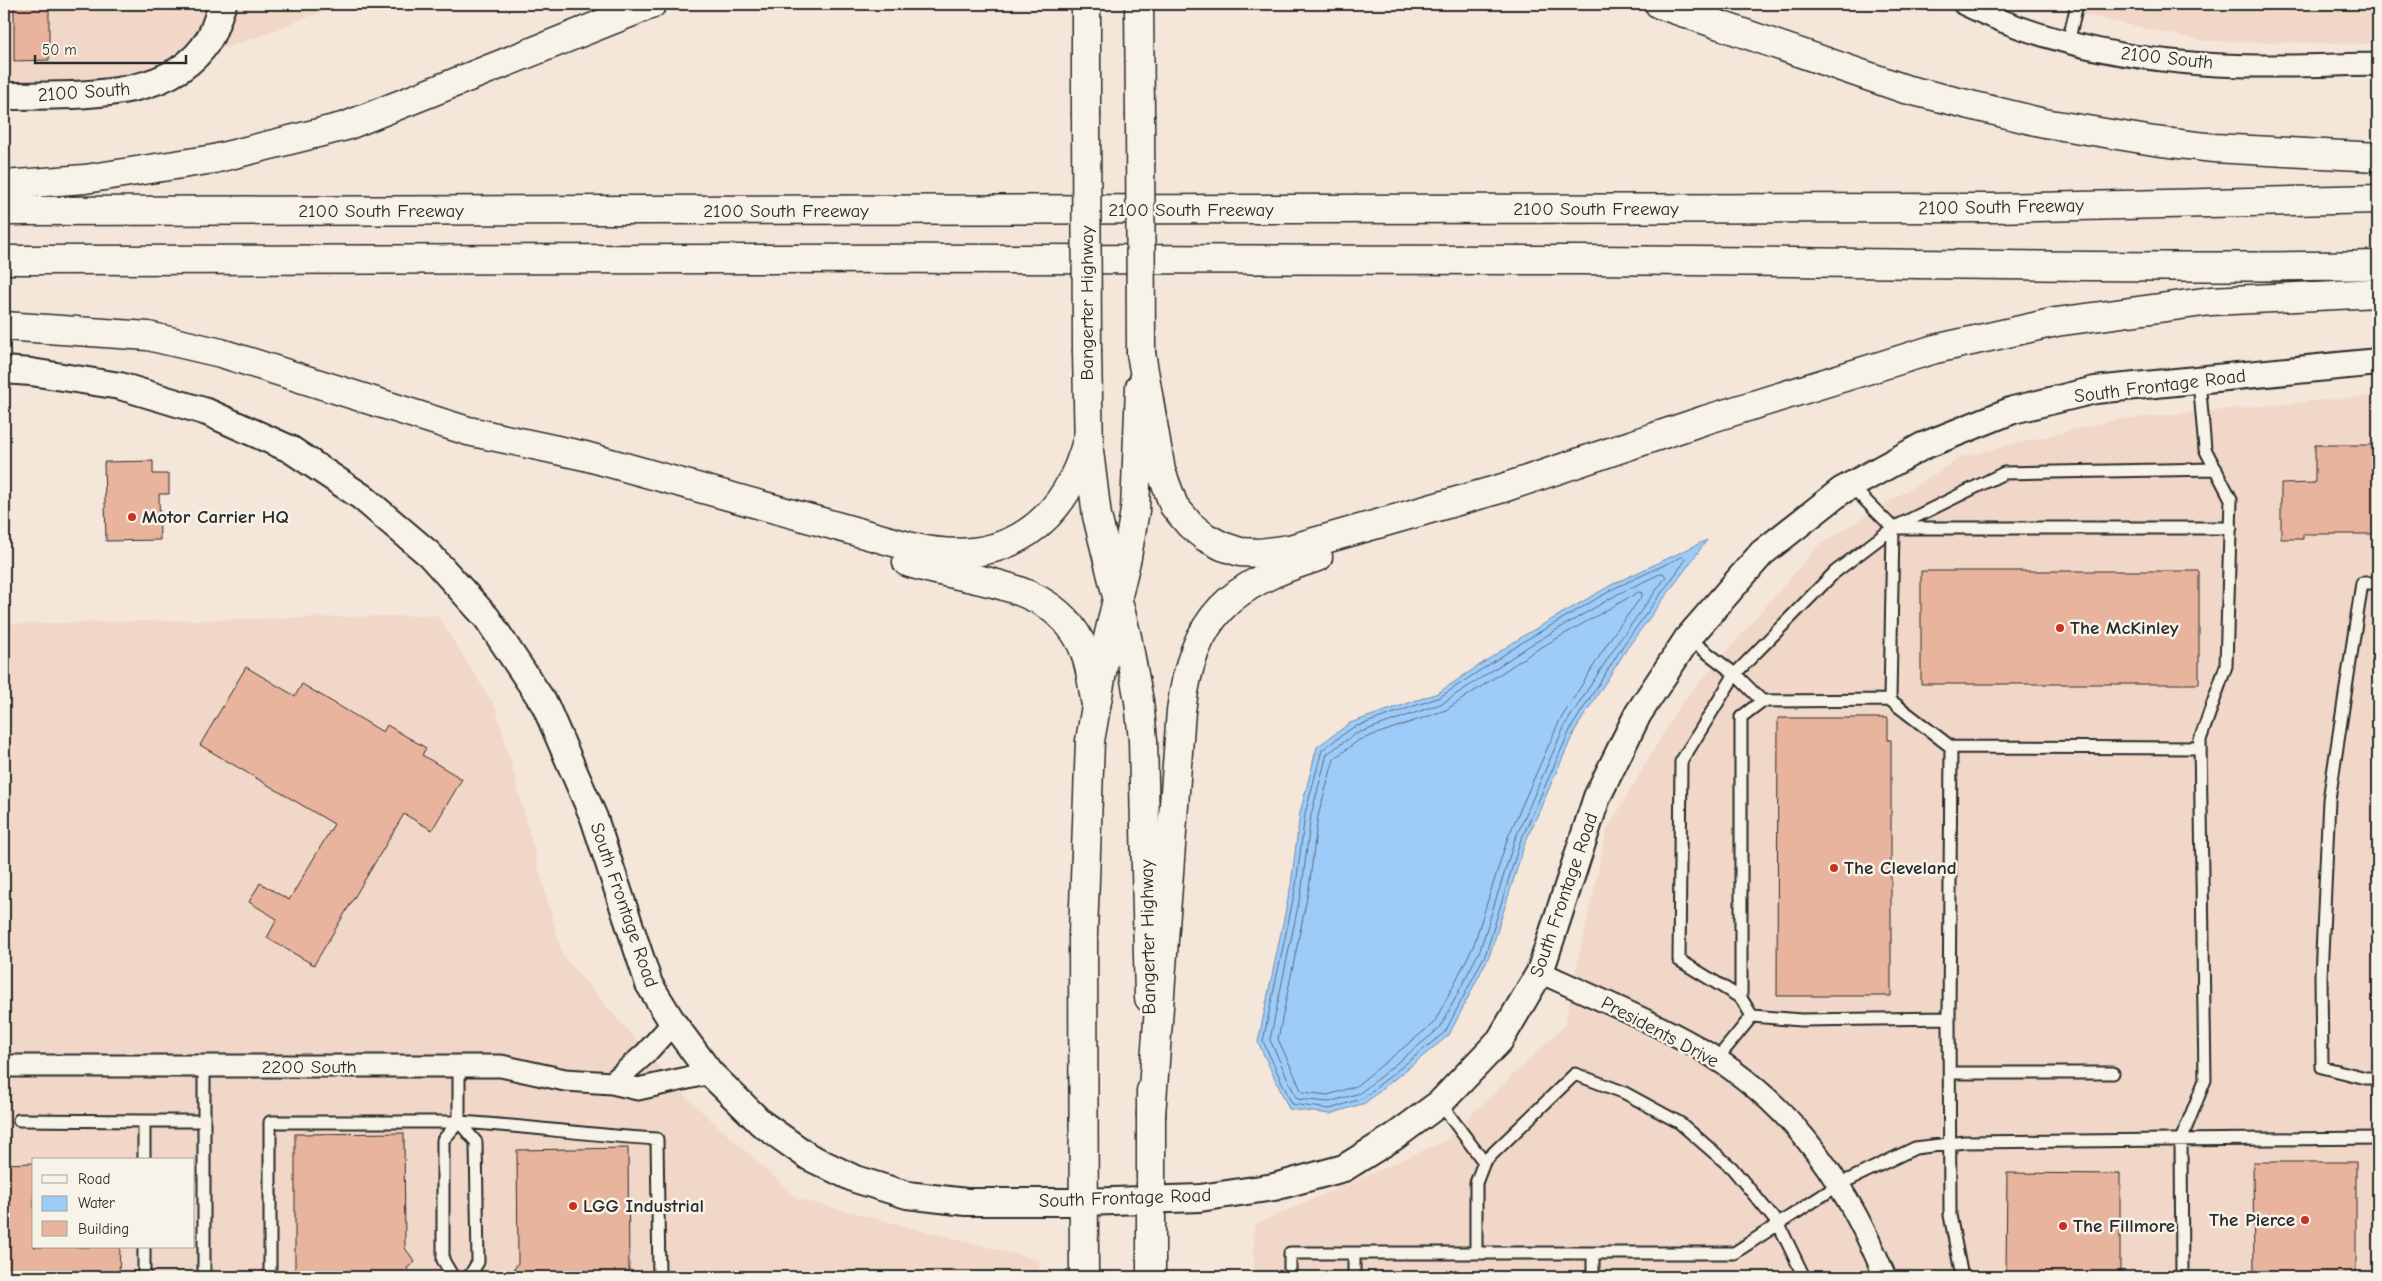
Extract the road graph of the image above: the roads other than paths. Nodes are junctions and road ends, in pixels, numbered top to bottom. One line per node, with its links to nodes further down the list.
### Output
1 (223, 4): 10 (street, 2100 South)
2 (652, 4): 12 (highway)
3 (1086, 4): 23 (highway, Bangerter Highway, bridge)
4 (1139, 4): 19 (highway, Bangerter Highway, bridge)
5 (1660, 4): 11 (highway)
6 (1964, 4): 8 (street, 2100 South)
7 (2077, 4): 8 (lane)
8 (2068, 43): 9 (street, 2100 South)
9 (2378, 64)
10 (4, 96)
11 (2378, 157)
12 (4, 185)
13 (2378, 199): 14 (highway, 2100 South Freeway)
14 (4, 211)
15 (4, 260): 16 (highway)
16 (2378, 265)
17 (2378, 293): 27 (highway)
18 (4, 326): 24 (highway)
19 (1141, 353): 27 (highway); 31 (highway, Bangerter Highway)
20 (2378, 362): 22 (street, South Frontage Road)
21 (4, 370): 43 (street, South Frontage Road)
22 (2199, 380): 25 (lane); 26 (street, South Frontage Road)
23 (1088, 437): 24 (highway); 31 (highway, Bangerter Highway)
24 (585, 456): 36 (highway)
25 (2216, 469): 28 (lane); 29 (lane)
26 (1851, 486): 28 (lane); 32 (street, South Frontage Road)
27 (1503, 488): 54 (highway)
28 (1893, 528): 29 (lane); 33 (lane); 34 (lane)
29 (2231, 528): 38 (lane)
30 (2378, 582): 51 (lane)
31 (1117, 600): 36 (highway, Bangerter Highway); 54 (highway, Bangerter Highway)
32 (1688, 638): 33 (lane); 39 (street, South Frontage Road)
33 (1735, 674): 35 (lane); 40 (lane)
34 (1890, 700): 35 (lane); 37 (lane)
35 (1762, 701): 40 (lane)
36 (1096, 705): 66 (highway, Bangerter Highway)
37 (1951, 747): 38 (lane); 42 (lane)
38 (2200, 748): 60 (lane)
39 (1540, 972): 44 (street, Presidents Drive); 53 (street, South Frontage Road)
40 (1741, 998): 41 (lane)
41 (1752, 1016): 42 (lane); 44 (lane)
42 (1949, 1018): 49 (lane)
43 (673, 1023): 48 (street, South Frontage Road); 52 (street)
44 (1717, 1059): 64 (street, Presidents Drive)
45 (4, 1066): 46 (street, 2200 South)
46 (204, 1066): 47 (street, 2200 South); 57 (lane)
47 (459, 1067): 52 (street, 2200 South); 58 (lane)
48 (710, 1073): 52 (street, 2200 South); 66 (street, South Frontage Road)
49 (1950, 1073): 50 (lane); 61 (lane)
50 (2112, 1073)
51 (2378, 1078)
52 (612, 1082)
53 (1440, 1103): 63 (lane); 65 (street, South Frontage Road)
54 (1151, 1115): 65 (highway, Bangerter Highway)
55 (19, 1120): 56 (lane)
56 (144, 1121): 57 (lane); 62 (lane)
57 (203, 1121): 73 (lane)
58 (459, 1122): 74 (lane); 75 (lane); 76 (lane); 77 (lane)
59 (2378, 1138): 60 (lane)
60 (2181, 1140): 61 (lane); 86 (lane)
61 (1951, 1144): 64 (lane); 85 (lane)
62 (144, 1158)
63 (1484, 1162): 67 (lane); 70 (lane)
64 (1840, 1184): 67 (lane); 84 (street, Presidents Drive)
65 (1152, 1201): 66 (street, South Frontage Road); 79 (highway, Bangerter Highway)
66 (1084, 1202): 78 (highway, Bangerter Highway)
67 (1779, 1225): 71 (lane); 83 (lane)
68 (144, 1248): 72 (lane)
69 (1354, 1253): 70 (lane); 80 (lane); 81 (lane)
70 (1476, 1253): 71 (lane)
71 (1593, 1253): 82 (lane)
72 (144, 1277)
73 (204, 1277)
74 (270, 1277)
75 (453, 1277)
76 (469, 1277)
77 (659, 1277)
78 (1084, 1277)
79 (1151, 1277)
80 (1290, 1277)
81 (1354, 1277)
82 (1593, 1277)
83 (1804, 1277)
84 (1884, 1277)
85 (1962, 1277)
86 (2182, 1277)

